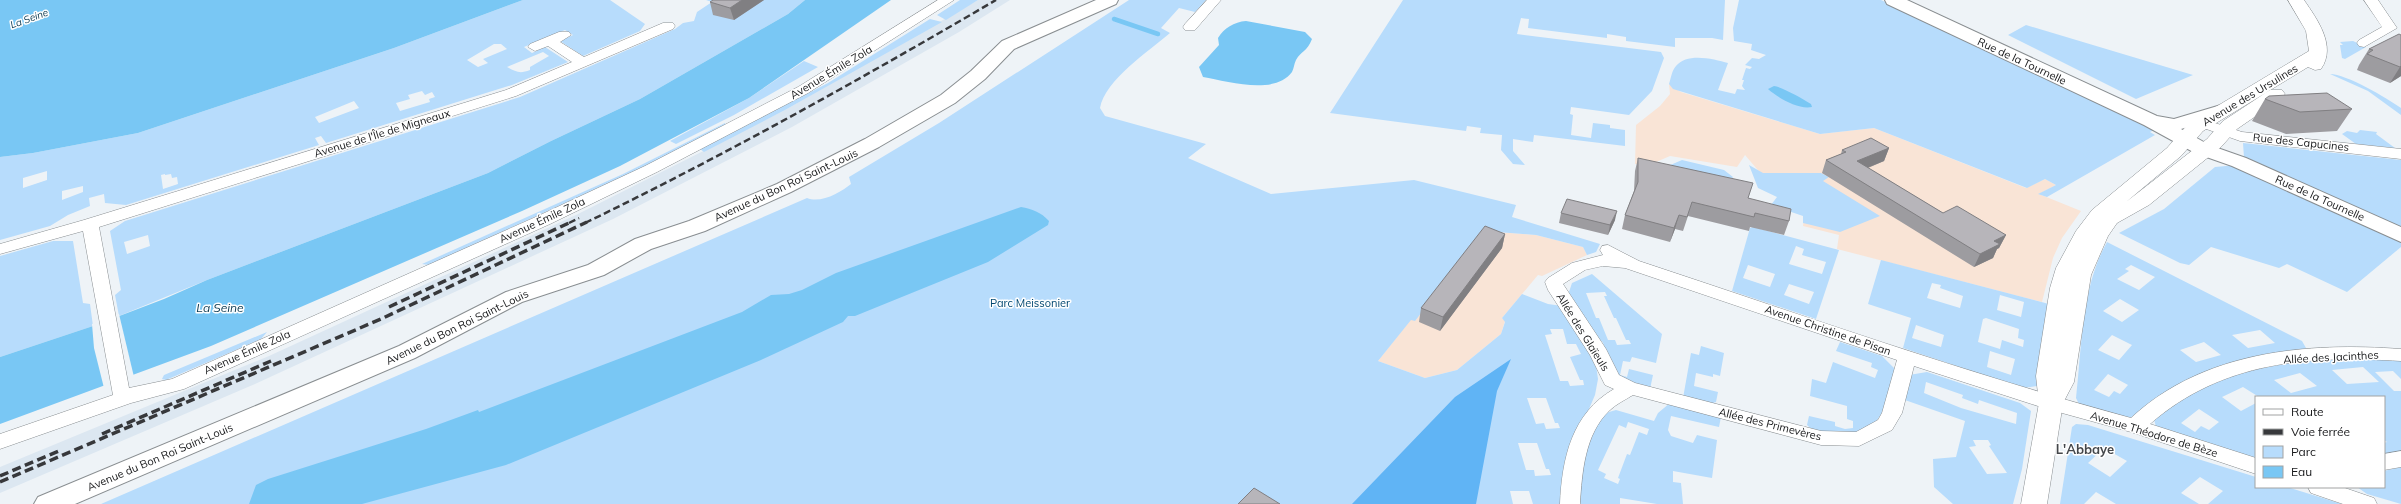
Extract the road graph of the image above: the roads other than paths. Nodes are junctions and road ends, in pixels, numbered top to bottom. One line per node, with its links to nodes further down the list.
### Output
1 (947, 0): 29 (street, Avenue Émile Zola)
2 (1214, 0): 8 (street)
3 (1893, 0): 17 (main road, Rue de la Tournelle)
4 (2296, 0): 14 (street, Avenue des Ursulines)
5 (2371, 0): 9 (street)
6 (1109, 1): 37 (main road, Avenue du Bon Roi Saint-Louis); 38 (main road, Avenue du Bon Roi Saint-Louis)
7 (668, 26): 15 (street, Avenue de l'Île de Migneaux)
8 (1190, 27)
9 (2396, 29): 12 (street)
10 (564, 35): 11 (street)
11 (549, 41): 13 (street); 15 (street)
12 (2364, 43)
13 (535, 47)
14 (2318, 53): 16 (street, Avenue des Ursulines); 19 (street, Avenue des Ursulines)
15 (584, 63): 21 (street, Avenue de l'Île de Migneaux)
16 (2221, 111): 17 (main road); 18 (street, Avenue des Ursulines)
17 (2153, 122): 18 (main road, Rue de la Tournelle)
18 (2193, 132): 19 (main road, Rue de la Tournelle); 19 (street, Rue des Capucines); 30 (street, Avenue des Ursulines)
19 (2213, 142): 20 (street, Rue des Capucines); 22 (main road, Rue de la Tournelle); 30 (street, Avenue des Ursulines)
20 (2401, 154)
21 (90, 224): 23 (street, Avenue de l'Île de Migneaux); 29 (street)
22 (2401, 235)
23 (0, 249)
24 (1608, 250): 25 (street, Avenue Christine de Pisan)
25 (1633, 265): 27 (street, Avenue Christine de Pisan); 28 (street, Allée des Glaïeuls)
26 (2401, 355): 31 (street, Allée des Jacinthes)
27 (1907, 357): 28 (street, Allée des Primevères); 30 (street, Avenue Christine de Pisan)
28 (1630, 388): 39 (street)
29 (124, 394): 32 (street, Avenue Émile Zola)
30 (2051, 403): 31 (street, Avenue Théodore de Bèze); 40 (street)
31 (2135, 426): 35 (street, Avenue Théodore de Bèze)
32 (0, 442)
33 (2401, 459): 34 (street)
34 (2385, 462)
35 (2255, 466)
36 (2323, 488): 41 (street)
37 (48, 504)
38 (70, 504)
39 (1570, 504)
40 (2034, 504)
41 (2367, 504)

